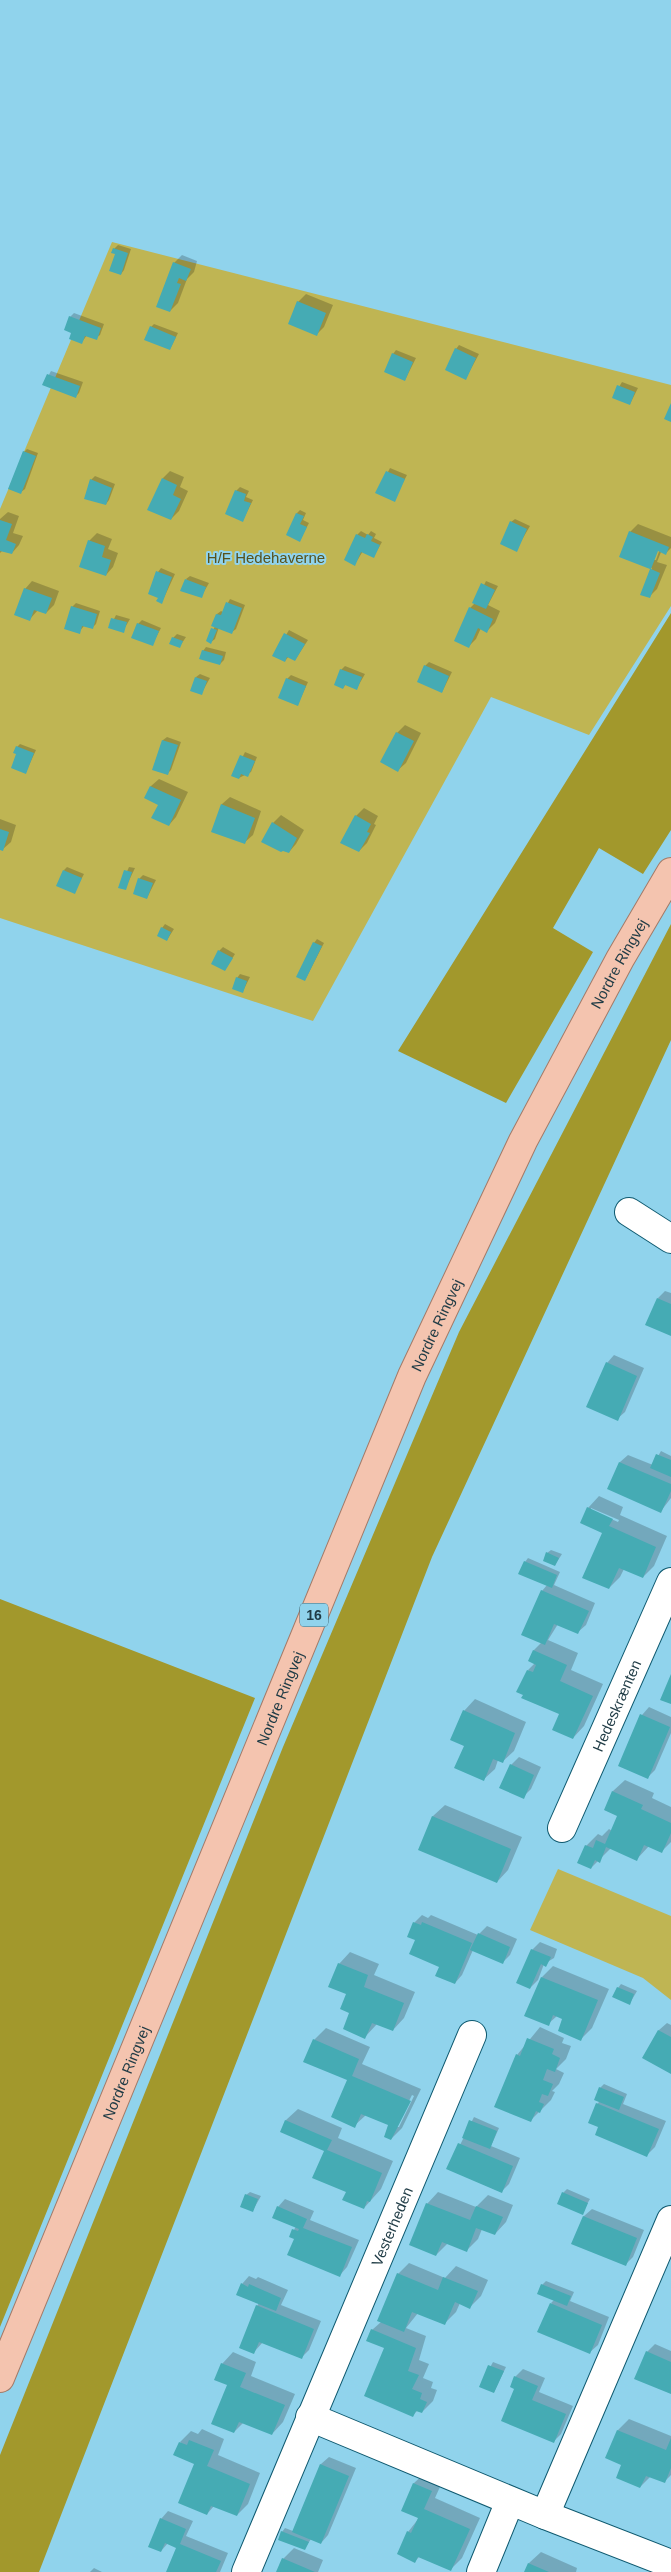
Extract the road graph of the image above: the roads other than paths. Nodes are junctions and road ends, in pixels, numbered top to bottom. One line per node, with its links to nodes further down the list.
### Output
1 (671, 872): 8 (main road, Nordre Ringvej / 16)
2 (629, 1212): 3 (street)
3 (671, 1239)
4 (671, 1582): 5 (street, Hedeskrænten)
5 (562, 1828)
6 (472, 2035): 9 (street, Vesterheden)
7 (671, 2220): 11 (street)
8 (0, 2378)
9 (310, 2417): 10 (street); 13 (street, Vesterheden)
10 (510, 2501): 11 (street); 14 (street)
11 (545, 2515): 12 (street)
12 (671, 2564)
13 (246, 2572)
14 (481, 2572)

